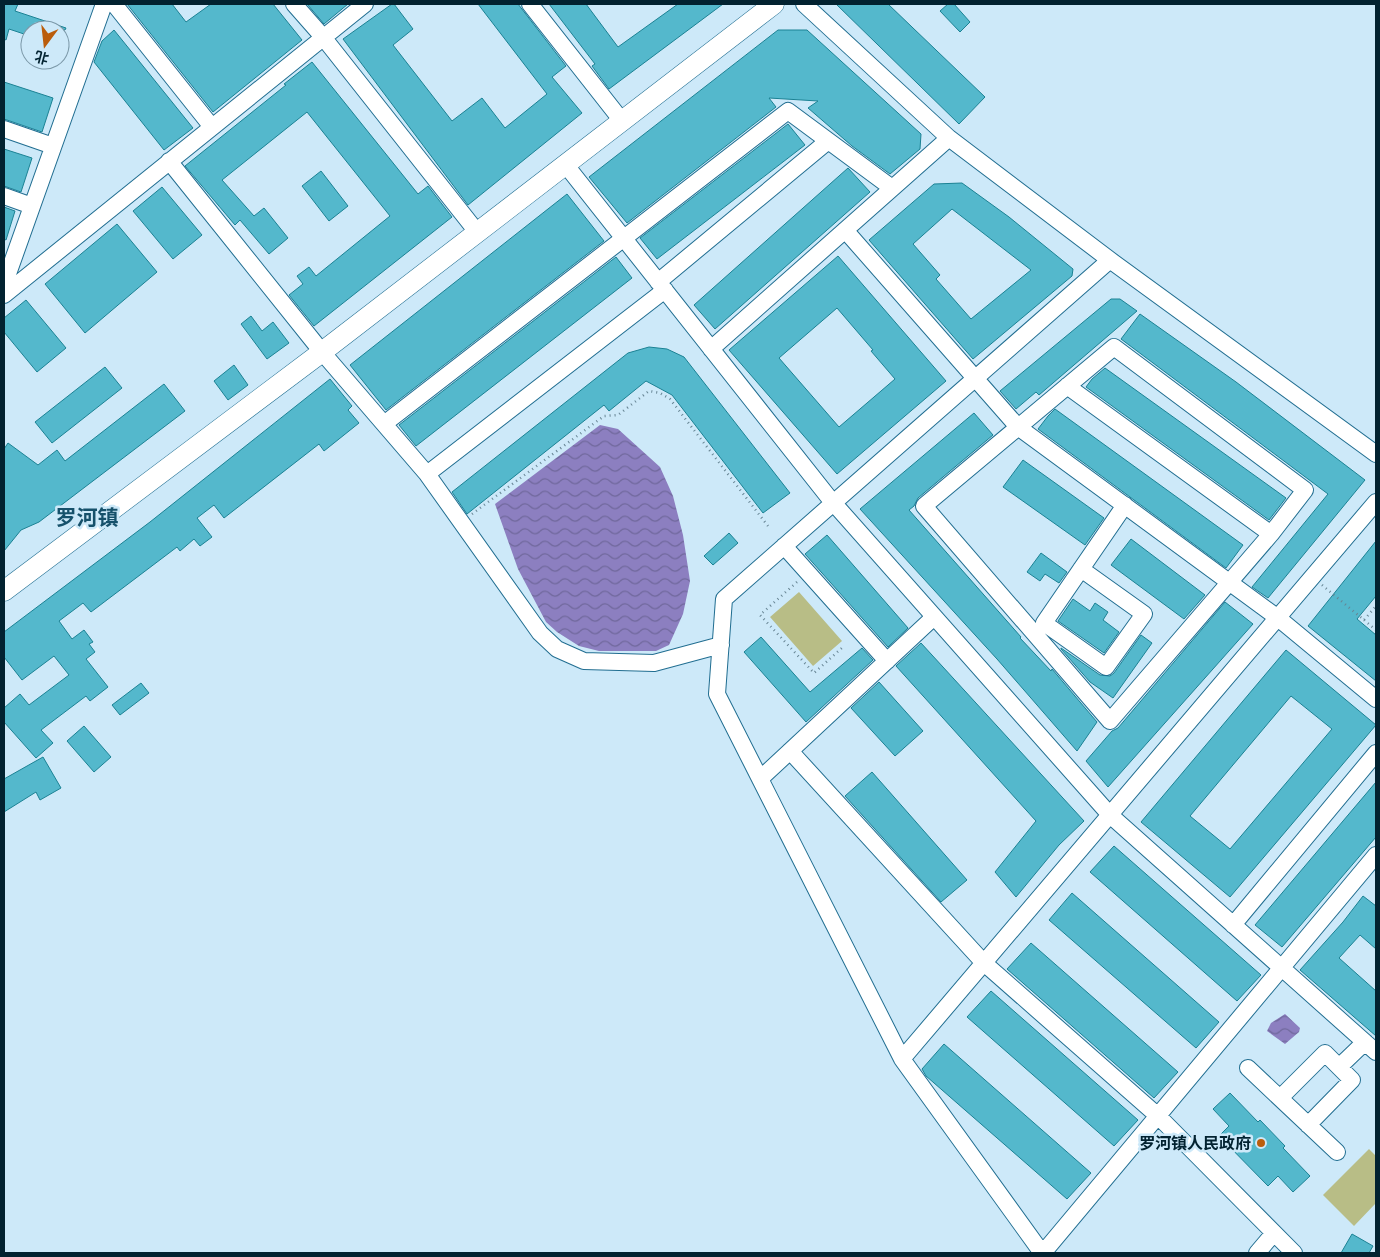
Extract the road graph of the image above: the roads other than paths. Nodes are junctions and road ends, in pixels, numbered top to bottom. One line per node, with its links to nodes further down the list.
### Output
1 (104, 4): 14 (street)
2 (114, 4): 10 (street)
3 (294, 4): 8 (street)
4 (365, 4): 8 (street)
5 (530, 4): 9 (street)
6 (774, 4): 9 (main road)
7 (804, 4): 12 (street)
8 (323, 38): 10 (street); 21 (street)
9 (622, 120): 16 (main road)
10 (212, 127): 15 (street)
11 (4, 129): 14 (street)
12 (949, 138): 17 (street); 24 (street)
13 (828, 141): 17 (street); 22 (street); 26 (street)
14 (53, 146): 19 (street)
15 (169, 161): 27 (street); 29 (street)
16 (565, 164): 21 (main road); 22 (street)
17 (892, 188): 20 (street)
18 (4, 196): 19 (street)
19 (32, 206): 23 (street)
20 (845, 230): 28 (street); 30 (street)
21 (477, 232): 29 (main road)
22 (624, 239): 26 (street); 32 (street)
23 (8, 260): 25 (street)
24 (1110, 260): 30 (street); 34 (street)
25 (4, 285)
26 (661, 286): 28 (street); 35 (street)
27 (4, 295)
28 (711, 349): 37 (street)
29 (322, 352): 32 (street); 43 (main road)
30 (975, 378): 33 (street); 37 (street)
31 (1067, 386): 33 (street); 39 (street); 39 (street)
32 (384, 424): 35 (street)
33 (1018, 427): 38 (street); 42 (street)
34 (1376, 454)
35 (427, 474): 46 (street)
36 (1376, 502): 45 (street)
37 (833, 503): 40 (street); 44 (street)
38 (1125, 505): 41 (street); 42 (street)
39 (1271, 534): 42 (street)
40 (784, 546): 46 (street); 47 (street)
41 (1081, 569): 41 (street)
42 (1229, 582): 45 (street)
43 (4, 591)
44 (934, 617): 47 (street); 52 (street)
45 (1278, 618): 48 (street); 52 (street)
46 (721, 645): 51 (street)
47 (887, 661): 49 (street)
48 (1376, 699)
49 (790, 751): 51 (street); 55 (street)
50 (1376, 753): 54 (street)
51 (760, 779): 58 (street)
52 (1110, 815): 54 (street); 55 (street)
53 (1376, 855): 56 (street)
54 (1233, 925): 56 (street)
55 (984, 963): 58 (street); 62 (street)
56 (1282, 968): 57 (street); 62 (street)
57 (1370, 1047): 59 (street)
58 (902, 1059): 66 (street)
59 (1339, 1067): 61 (street); 63 (street)
60 (1248, 1068): 61 (street)
61 (1280, 1098): 63 (street)
62 (1158, 1116): 65 (street); 66 (street)
63 (1308, 1124): 64 (street)
64 (1337, 1152)
65 (1274, 1233): 67 (street); 68 (street)
66 (1042, 1253)
67 (1257, 1253)
68 (1294, 1253)

